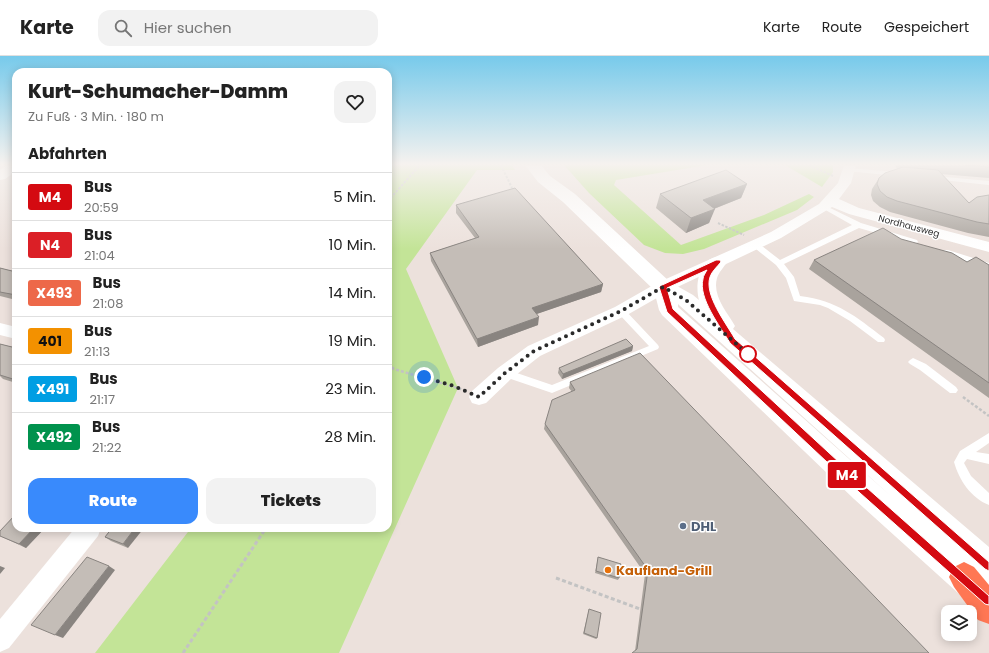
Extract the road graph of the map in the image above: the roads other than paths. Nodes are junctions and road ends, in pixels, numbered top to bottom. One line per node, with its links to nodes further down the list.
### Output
1 (562, 193): 4 (main road)
2 (566, 193): 4 (main road)
3 (834, 193): 5 (street)
4 (569, 198): 14 (main road)
5 (827, 204): 6 (lane); 7 (street); 9 (street, Nordhausweg)
6 (858, 225): 8 (lane); 12 (lane)
7 (755, 245): 11 (street); 12 (lane)
8 (923, 246)
9 (989, 247)
10 (938, 250): 13 (lane)
11 (718, 262): 14 (street); 19 (main road)
12 (780, 263): 18 (lane)
13 (989, 266)
14 (663, 287): 15 (street); 19 (main road); 29 (main road)
15 (621, 311): 21 (street); 21 (lane)
16 (0, 329): 17 (street)
17 (12, 332)
18 (881, 340)
19 (733, 341): 29 (main road)
20 (913, 362): 22 (lane)
21 (505, 373): 23 (street)
22 (952, 390)
23 (479, 397)
24 (989, 437): 25 (lane)
25 (964, 454): 26 (lane); 27 (lane)
26 (989, 459)
27 (989, 500)
28 (87, 532): 32 (street)
29 (977, 571): 30 (main road); 31 (highway)
30 (989, 600)
31 (989, 609)
32 (0, 639)

